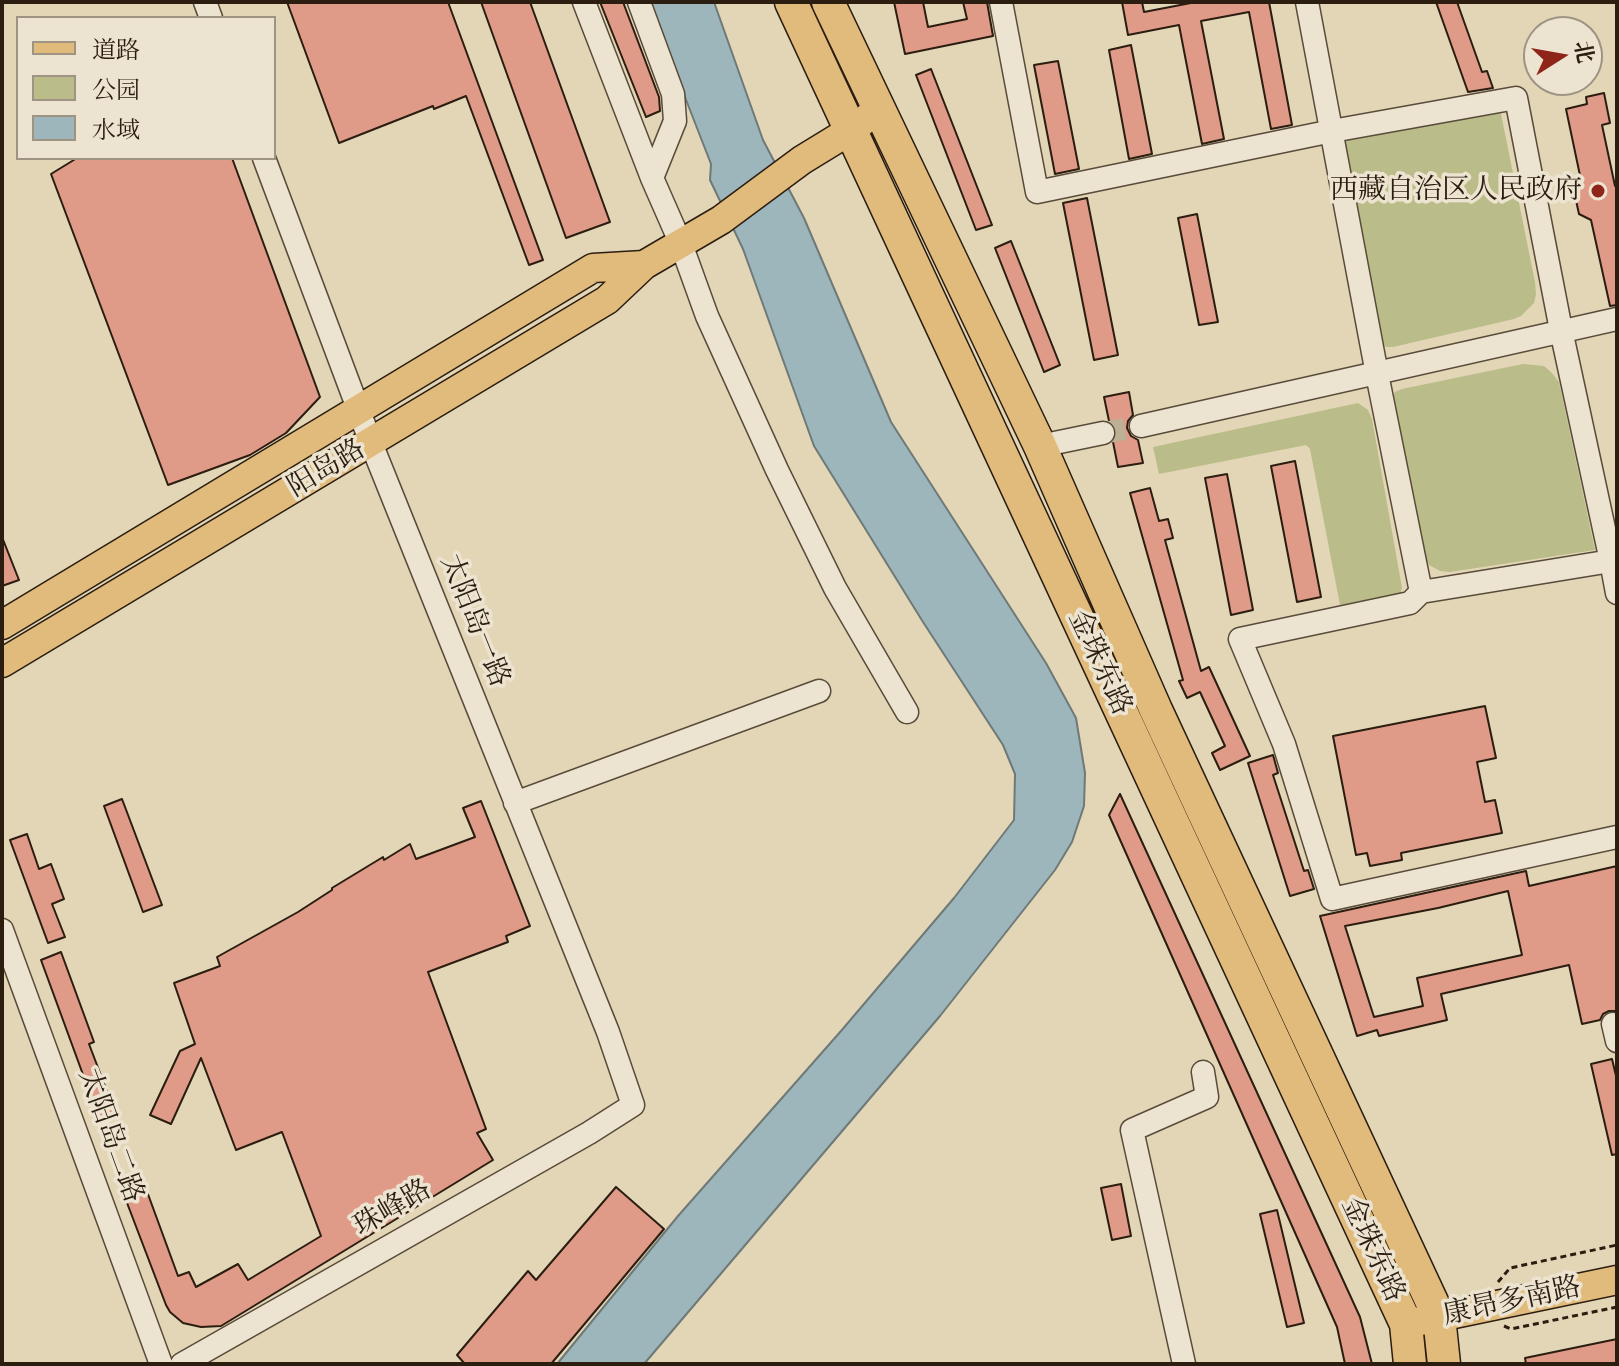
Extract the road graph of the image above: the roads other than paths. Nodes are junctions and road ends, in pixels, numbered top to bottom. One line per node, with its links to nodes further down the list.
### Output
1 (584, 2): 11 (street)
2 (639, 2): 11 (street)
3 (791, 2): 8 (highway, 金珠东路)
4 (828, 2): 7 (highway, 金珠东路)
5 (1001, 2): 9 (street)
6 (1307, 2): 9 (street)
7 (879, 109): 8 (main road, 阳岛路); 21 (highway, 金珠东路)
8 (851, 130): 12 (main road, 阳岛路); 36 (highway, 金珠东路)
9 (1332, 131): 15 (street); 16 (street)
10 (265, 160): 17 (street, 太阳岛一路)
11 (652, 178): 12 (street)
12 (681, 244): 13 (main road, 阳岛路); 28 (street)
13 (644, 265): 17 (main road, 阳岛路); 20 (main road, 阳岛路)
14 (1617, 319): 15 (street)
15 (1561, 330): 16 (street); 22 (street)
16 (1377, 374): 18 (street); 23 (street)
17 (359, 411): 20 (street, 太阳岛一路); 25 (main road, 阳岛路)
18 (1141, 426)
19 (1103, 433): 21 (street)
20 (371, 443): 26 (main road, 阳岛路); 29 (street, 太阳岛一路)
21 (1040, 446): 35 (highway, 金珠东路)
22 (1614, 561): 23 (street); 24 (street)
23 (1421, 592): 30 (street)
24 (1617, 593)
25 (2, 625)
26 (2, 663)
27 (819, 691): 29 (street)
28 (907, 712)
29 (515, 803): 33 (street, 太阳岛一路)
30 (1617, 837)
31 (2, 930): 37 (street, 太阳岛二路)
32 (1203, 1072): 39 (street)
33 (633, 1105): 38 (street, 珠峰路)
34 (1617, 1280): 35 (main road, 康昂多南路)
35 (1439, 1317): 36 (main road, 康昂多南路); 41 (highway, 金珠东路)
36 (1406, 1324): 40 (highway, 金珠东路)
37 (161, 1364)
38 (182, 1364)
39 (1184, 1364)
40 (1410, 1364)
41 (1444, 1364)

